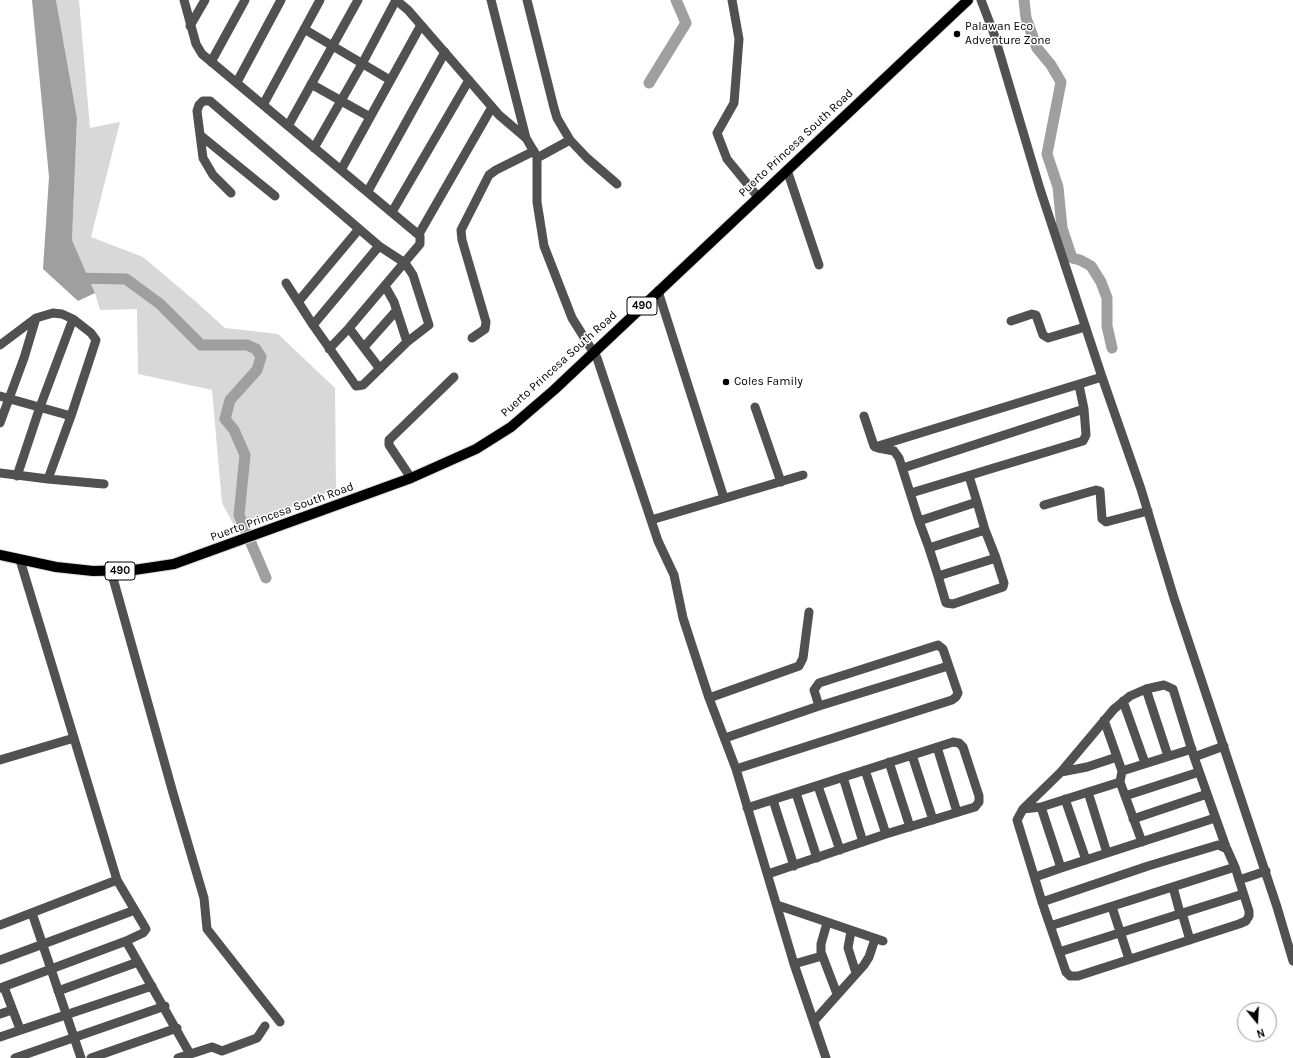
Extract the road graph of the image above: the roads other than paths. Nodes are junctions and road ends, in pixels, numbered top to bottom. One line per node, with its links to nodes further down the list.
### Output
1 (184, 0): 14 (street)
2 (205, 0): 14 (street)
3 (245, 0): 18 (street)
4 (281, 0): 22 (street)
5 (320, 0): 15 (street)
6 (358, 0): 16 (street)
7 (396, 0): 13 (street); 19 (street)
8 (491, 0): 30 (street)
9 (528, 0): 31 (street)
10 (732, 0): 40 (street)
11 (968, 0): 35 (main road, Puerto Princesa South Road / 490)
12 (981, 0): 56 (street)
13 (421, 25): 17 (street); 20 (street)
14 (190, 26): 18 (street)
15 (304, 29): 16 (street); 25 (street)
16 (332, 47): 19 (street); 23 (street)
17 (445, 52): 21 (street); 37 (street)
18 (211, 62): 22 (street)
19 (362, 64): 20 (street); 24 (street)
20 (390, 80): 27 (street)
21 (469, 80): 26 (street); 41 (street)
22 (237, 82): 25 (street)
23 (311, 84): 24 (street); 28 (street)
24 (341, 100): 27 (street); 32 (street)
25 (263, 105): 28 (street)
26 (492, 107): 30 (street); 43 (street)
27 (370, 117): 34 (street)
28 (288, 126): 32 (street)
29 (200, 135): 38 (street); 39 (street); 42 (street)
30 (526, 138): 33 (street)
31 (570, 140): 33 (street); 36 (street)
32 (314, 148): 34 (street)
33 (536, 154): 58 (street); 63 (street)
34 (341, 170): 37 (street)
35 (787, 170): 40 (main road, Puerto Princesa South Road / 490); 46 (street)
36 (617, 184)
37 (368, 191): 41 (street)
38 (231, 193)
39 (275, 196)
40 (758, 197): 49 (main road, Puerto Princesa South Road / 490)
41 (392, 212): 43 (street)
42 (359, 228): 44 (street); 50 (street)
43 (419, 234): 45 (street)
44 (379, 246): 45 (street); 55 (street)
45 (405, 263): 48 (street); 59 (street)
46 (819, 265)
47 (286, 283): 50 (street)
48 (385, 286): 51 (street); 57 (street)
49 (658, 291): 63 (main road, Puerto Princesa South Road / 490); 87 (street)
50 (298, 302): 55 (street)
51 (396, 310): 59 (street); 61 (street)
52 (36, 318): 53 (street); 60 (street); 69 (street)
53 (73, 319): 70 (street); 73 (street)
54 (1011, 321): 56 (street)
55 (313, 326): 62 (street)
56 (1085, 327): 66 (street)
57 (349, 328): 61 (street); 62 (street)
58 (472, 338)
59 (407, 342): 64 (street)
60 (0, 345)
61 (364, 347): 64 (street)
62 (329, 348): 64 (street)
63 (593, 352): 82 (main road, Puerto Princesa South Road / 490); 91 (street)
64 (380, 369)
65 (454, 377): 82 (street)
66 (1102, 377): 67 (street); 90 (street)
67 (1079, 385): 72 (street); 76 (street)
68 (0, 396): 69 (street)
69 (9, 398): 70 (street); 75 (street)
70 (40, 407): 73 (street); 80 (street)
71 (755, 407): 84 (street)
72 (1084, 409): 77 (street); 81 (street)
73 (71, 416): 83 (street)
74 (864, 416): 76 (street)
75 (0, 423)
76 (875, 447): 77 (street)
77 (903, 468): 86 (street)
78 (0, 473): 80 (street)
79 (803, 475): 84 (street)
80 (17, 476): 83 (street)
81 (969, 476): 86 (street); 88 (street)
82 (411, 478): 98 (main road, Puerto Princesa South Road / 490)
83 (48, 479): 85 (street)
84 (781, 482): 87 (street)
85 (104, 484)
86 (911, 494): 92 (street)
87 (724, 498): 91 (street)
88 (976, 502): 92 (street); 93 (street)
89 (1044, 505): 90 (street)
90 (1148, 511): 109 (street)
91 (651, 520): 103 (street)
92 (919, 521): 94 (street)
93 (985, 530): 94 (street); 96 (street)
94 (929, 548): 99 (street)
95 (0, 555): 97 (main road, Puerto Princesa South Road / 490)
96 (996, 558): 99 (street); 99 (street)
97 (20, 560): 98 (main road, Puerto Princesa South Road / 490); 107 (street)
98 (111, 571): 190 (street)
99 (938, 576)
100 (809, 612): 103 (street)
101 (948, 666): 105 (street); 105 (street); 118 (street)
102 (1146, 689): 104 (street); 111 (street); 113 (street)
103 (709, 698): 108 (street)
104 (1123, 701): 106 (street); 117 (street)
105 (819, 706): 108 (street)
106 (1104, 720): 114 (street); 121 (street)
107 (74, 738): 115 (street); 154 (street)
108 (725, 738): 118 (street)
109 (1224, 746): 111 (street); 151 (street)
110 (937, 747): 112 (street); 135 (street); 135 (street)
111 (1193, 753): 113 (street); 122 (street)
112 (912, 755): 116 (street); 138 (street)
113 (1168, 756): 117 (street)
114 (1117, 757): 120 (street); 121 (street)
115 (0, 760)
116 (889, 762): 119 (street); 139 (street)
117 (1144, 763): 120 (street)
118 (736, 769): 133 (street)
119 (865, 770): 123 (street); 140 (street)
120 (1122, 771): 124 (street)
121 (1061, 772): 134 (street)
122 (1199, 772): 128 (street); 129 (street)
123 (843, 777): 125 (street); 141 (street)
124 (1120, 782): 126 (street); 129 (street)
125 (818, 786): 127 (street); 144 (street)
126 (1088, 792): 130 (street); 145 (street)
127 (796, 793): 131 (street); 146 (street)
128 (1207, 794): 136 (street); 137 (street)
129 (1125, 796): 137 (street)
130 (1065, 799): 132 (street); 147 (street)
131 (773, 800): 133 (street); 148 (street)
132 (1041, 807): 134 (street); 150 (street)
133 (747, 808): 152 (street)
134 (1024, 809): 153 (street)
135 (957, 812): 138 (street)
136 (1215, 818): 142 (street); 143 (street)
137 (1133, 819): 142 (street)
138 (933, 820): 139 (street)
139 (910, 827): 140 (street)
140 (886, 834): 141 (street)
141 (863, 842): 144 (street)
142 (1142, 842): 145 (street)
143 (1226, 847): 149 (street); 158 (street)
144 (840, 850): 146 (street)
145 (1107, 853): 147 (street)
146 (817, 858): 148 (street)
147 (1086, 860): 150 (street)
148 (794, 866): 152 (street)
149 (1235, 867): 155 (street); 156 (street)
150 (1061, 868): 153 (street)
151 (1266, 872): 155 (street); 176 (street)
152 (768, 874): 159 (street)
153 (1035, 877): 158 (street)
154 (118, 880): 161 (street); 162 (street)
155 (1239, 880): 157 (street)
156 (1173, 887): 160 (street); 163 (street)
157 (1243, 894): 163 (street); 169 (street)
158 (1042, 902): 166 (street)
159 (777, 905): 164 (street); 178 (street)
160 (1112, 906): 166 (street); 168 (street)
161 (135, 910): 170 (street); 171 (street)
162 (32, 913): 165 (street); 171 (street)
163 (1181, 913): 168 (street); 169 (street)
164 (827, 923): 167 (street); 173 (street)
165 (0, 925)
166 (1050, 926): 172 (street)
167 (851, 931): 180 (street); 180 (street)
168 (1120, 933): 172 (street); 174 (street)
169 (1190, 940): 174 (street)
170 (126, 941): 177 (street); 179 (street)
171 (42, 945): 175 (street); 179 (street)
172 (1060, 952): 174 (street)
173 (822, 956): 178 (street); 184 (street)
174 (1129, 959)
175 (0, 960)
176 (1293, 961)
177 (138, 962): 181 (street); 183 (street)
178 (794, 964): 189 (street)
179 (51, 970): 182 (street); 183 (street)
180 (856, 973): 184 (street)
181 (152, 986): 185 (street); 188 (street)
182 (2, 988): 186 (street)
183 (58, 991): 188 (street)
184 (837, 994): 189 (street)
185 (165, 1006): 192 (street); 195 (street)
186 (12, 1010): 187 (street); 193 (street)
187 (0, 1014)
188 (66, 1014): 193 (street); 195 (street)
189 (814, 1020): 201 (street)
190 (280, 1022)
191 (265, 1026): 196 (street)
192 (177, 1028): 196 (street); 199 (street)
193 (20, 1030): 194 (street)
194 (0, 1037)
195 (74, 1038): 197 (street); 198 (street)
196 (190, 1054): 200 (street)
197 (15, 1058)
198 (81, 1058)
199 (91, 1058)
200 (178, 1058)
201 (826, 1058)

